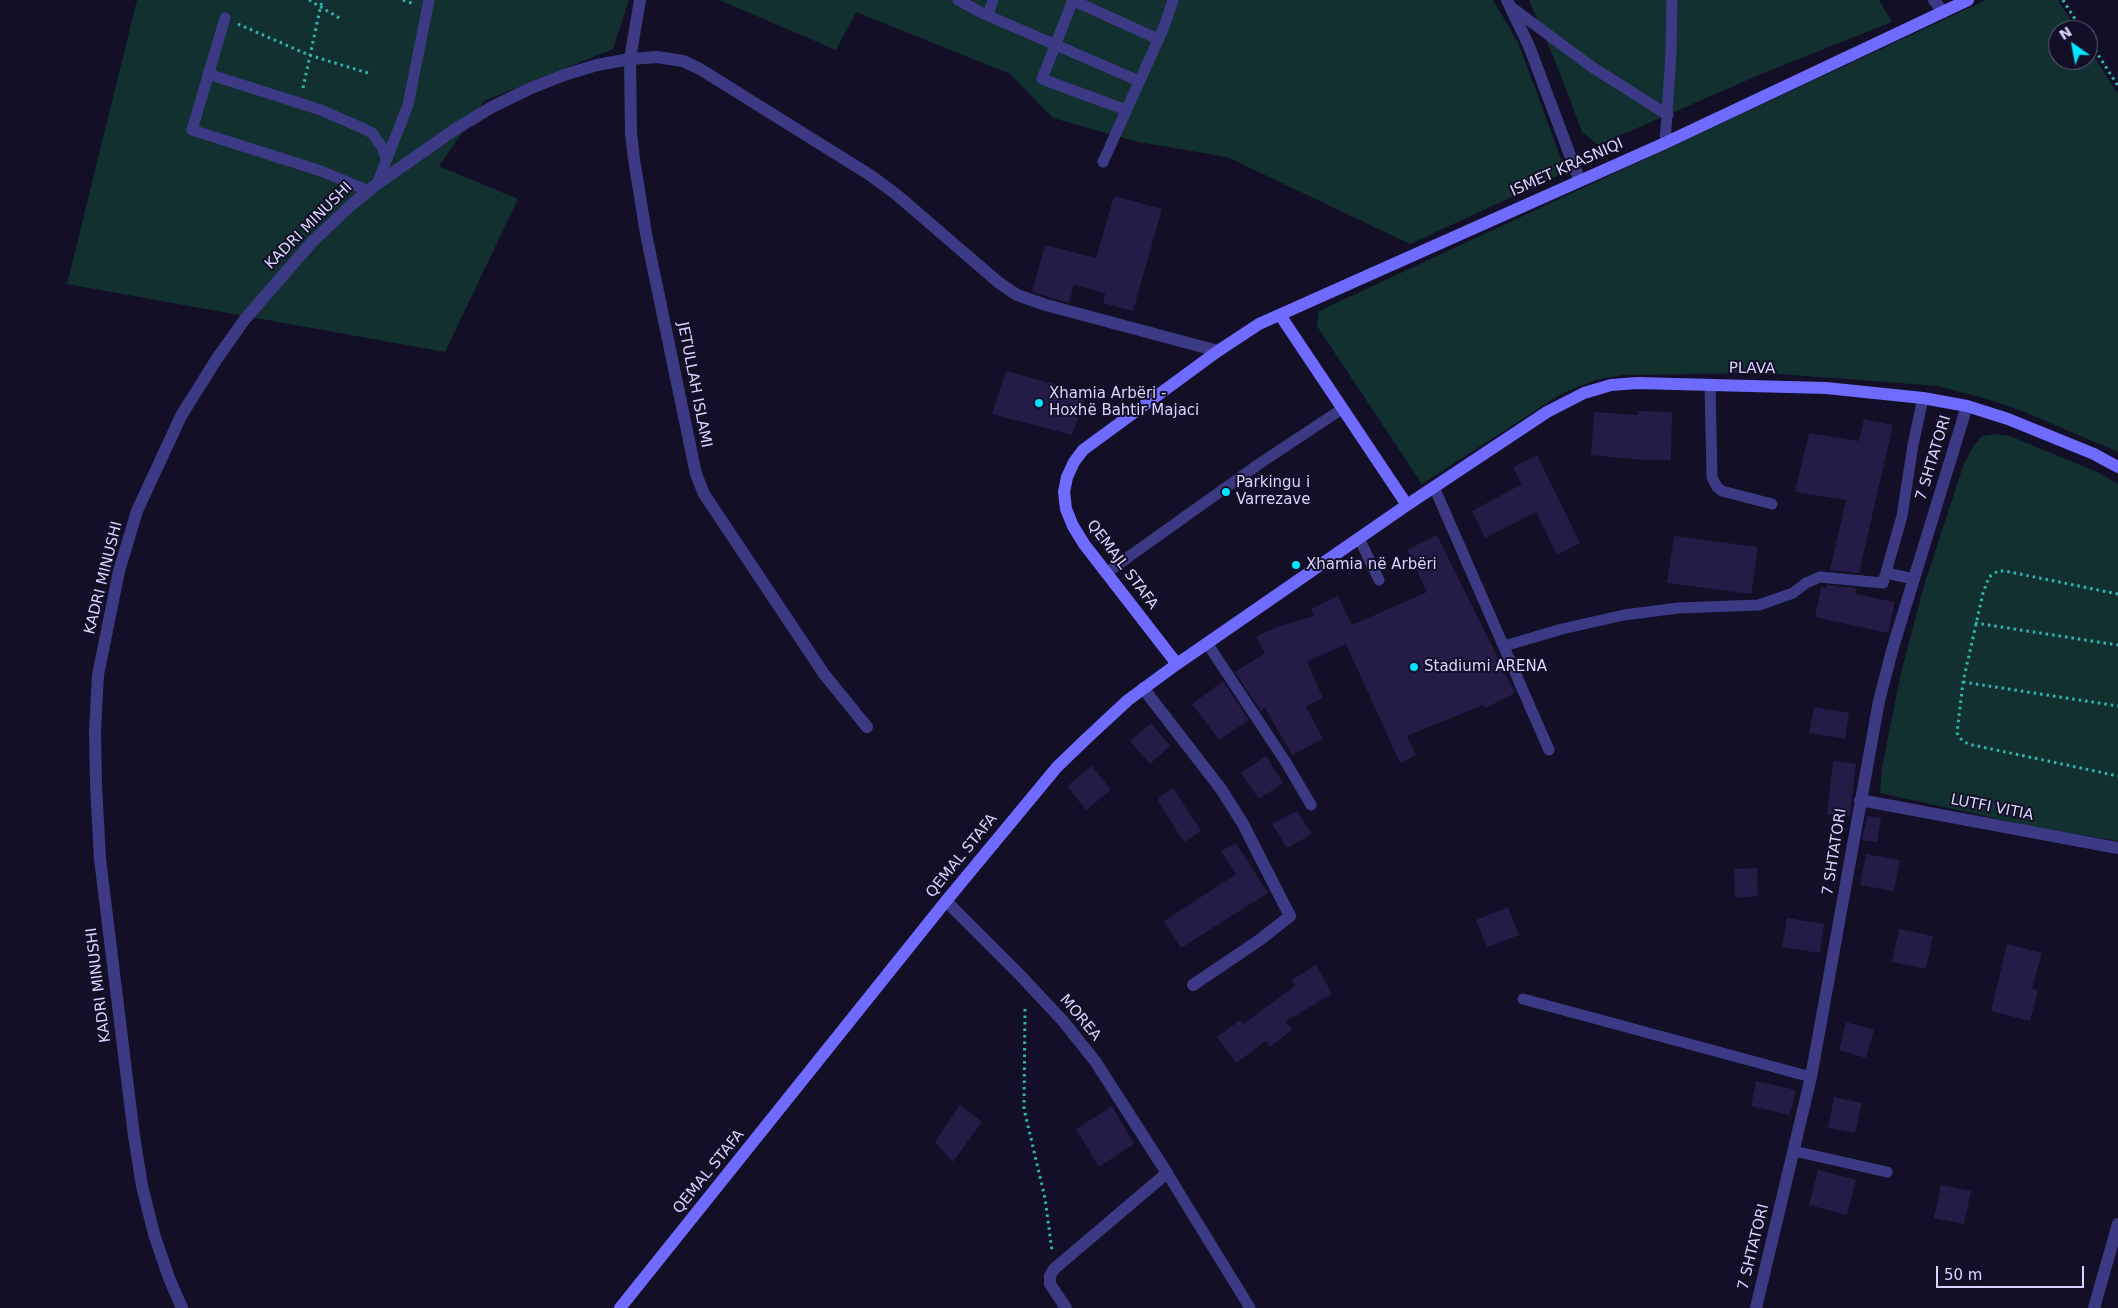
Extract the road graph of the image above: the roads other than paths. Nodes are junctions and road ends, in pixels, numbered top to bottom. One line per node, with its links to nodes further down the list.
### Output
1 (429, 0): 22 (lane)
2 (640, 0): 16 (street, JETULLAH ISLAMI)
3 (958, 0): 12 (lane)
4 (993, 0): 12 (lane)
5 (1073, 0): 14 (lane); 15 (lane)
6 (1173, 0): 14 (lane)
7 (1672, 0): 20 (lane)
8 (1934, 0): 11 (street)
9 (1968, 0): 11 (street, ISMET KRASNIQI)
10 (1509, 4): 20 (lane); 24 (street)
11 (1943, 12): 21 (street, ISMET KRASNIQI)
12 (988, 15): 15 (lane)
13 (224, 18): 17 (lane)
14 (1158, 39): 18 (lane)
15 (1057, 44): 18 (lane); 19 (lane)
16 (630, 59): 25 (street, KADRI MINUSHI); 27 (street, KADRI MINUSHI); 45 (street, JETULLAH ISLAMI)
17 (208, 74): 22 (lane); 25 (lane)
18 (1140, 80): 19 (lane)
19 (1126, 110): 23 (lane)
20 (1668, 115): 21 (lane)
21 (1665, 143): 24 (street, ISMET KRASNIQI)
22 (386, 159): 25 (lane)
23 (1102, 162)
24 (1579, 180): 26 (street, ISMET KRASNIQI)
25 (373, 187): 58 (street, KADRI MINUSHI)
26 (1280, 315): 27 (street, QEMAJL STAFA); 31 (street)
27 (1218, 352): 38 (street, QEMAJL STAFA)
28 (1710, 385): 29 (street, PLAVA); 33 (street, PLAVA); 34 (lane)
29 (1923, 398): 30 (street, PLAVA); 37 (lane)
30 (1967, 406): 32 (street, PLAVA); 40 (street, 7 SHTATORI)
31 (1342, 409): 35 (street); 38 (lane)
32 (2118, 467)
33 (1434, 487): 35 (street, PLAVA); 42 (lane)
34 (1772, 504)
35 (1407, 505): 36 (street, QEMAL STAFA)
36 (1359, 538): 39 (lane); 41 (street, QEMAL STAFA)
37 (1886, 573): 40 (lane); 42 (lane)
38 (1106, 574): 43 (street, QEMAJL STAFA)
39 (1379, 580)
40 (1914, 580): 47 (street, 7 SHTATORI)
41 (1207, 644): 43 (street, QEMAL STAFA); 48 (lane)
42 (1504, 646): 46 (lane)
43 (1177, 664): 44 (street, QEMAL STAFA)
44 (1143, 688): 50 (street, QEMAL STAFA); 51 (street)
45 (867, 727)
46 (1549, 750)
47 (1860, 800): 49 (street, LUTFI VITIA); 53 (street, 7 SHTATORI)
48 (1310, 805)
49 (2118, 848)
50 (946, 901): 56 (street, MOREA); 59 (street, QEMAL STAFA)
51 (1193, 984)
52 (1523, 999): 53 (lane)
53 (1811, 1077): 54 (street, 7 SHTATORI)
54 (1794, 1151): 55 (lane); 62 (street, 7 SHTATORI)
55 (1887, 1172)
56 (1166, 1173): 60 (street); 61 (lane, MOREA)
57 (2118, 1224): 63 (street)
58 (182, 1308)
59 (620, 1308)
60 (1066, 1308)
61 (1250, 1308)
62 (1756, 1308)
63 (2094, 1308)

